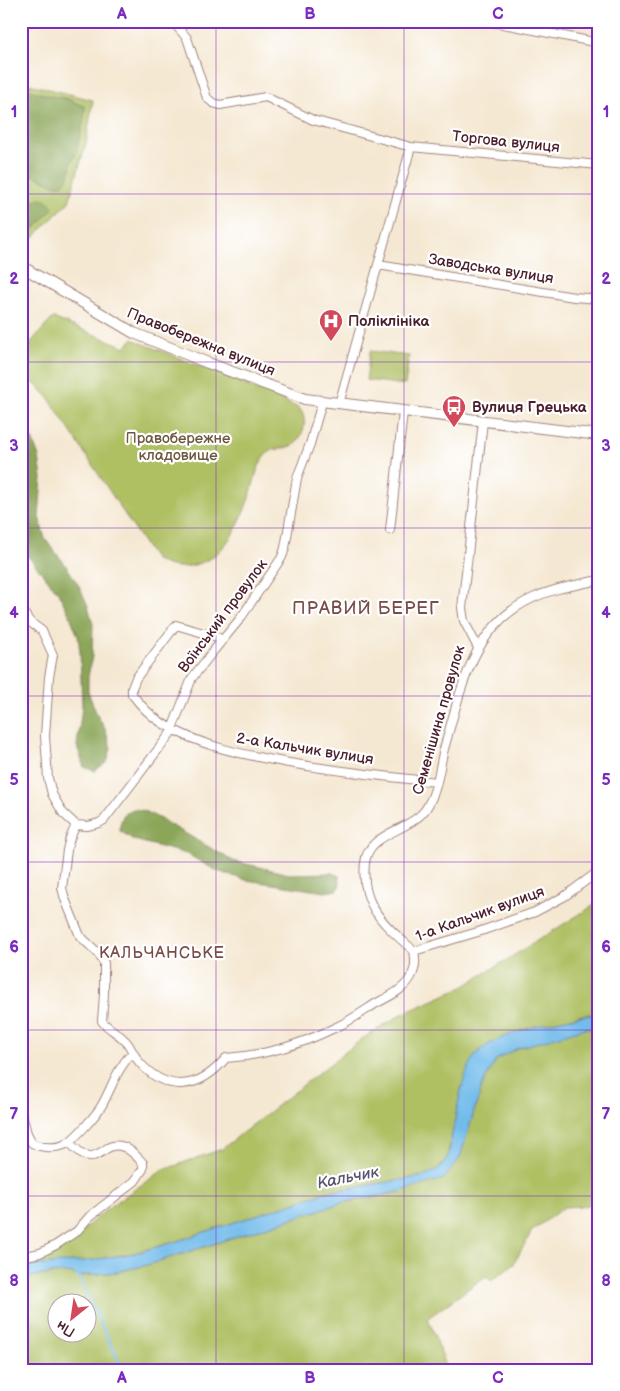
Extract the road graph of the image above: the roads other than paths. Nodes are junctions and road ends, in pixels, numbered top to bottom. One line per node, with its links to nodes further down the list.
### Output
1 (172, 21): 4 (street, Торгова вулиця)
2 (488, 21): 3 (street)
3 (599, 44)
4 (411, 147): 5 (street, Торгова вулиця); 6 (street)
5 (599, 165)
6 (378, 265): 8 (street, Заводська вулиця); 10 (street)
7 (21, 266): 9 (street, Правобережна вулиця)
8 (599, 298)
9 (322, 402): 10 (street, Правобережна вулиця); 17 (street, Воїнський провулок)
10 (339, 404): 11 (street, Правобережна вулиця)
11 (403, 412): 12 (street, Правобережна вулиця); 14 (street)
12 (483, 421): 13 (street, Правобережна вулиця); 18 (street, Семенішина провулок)
13 (599, 435)
14 (390, 530)
15 (599, 580): 18 (street)
16 (21, 608): 21 (street)
17 (222, 640): 19 (street, Воїнський провулок); 19 (street, 2-а Кальчик вулиця)
18 (478, 648): 20 (street, Семенішина провулок)
19 (173, 729): 20 (street, 2-а Кальчик вулиця); 21 (street)
20 (438, 782): 23 (street, Семенішина провулок)
21 (76, 825): 24 (street)
22 (599, 871): 23 (street, 1-а Кальчик вулиця)
23 (414, 951): 24 (street, 1-а Кальчик вулиця)
24 (133, 1052): 26 (street)
25 (21, 1111): 26 (street)
26 (69, 1142): 27 (street)
27 (21, 1257)

